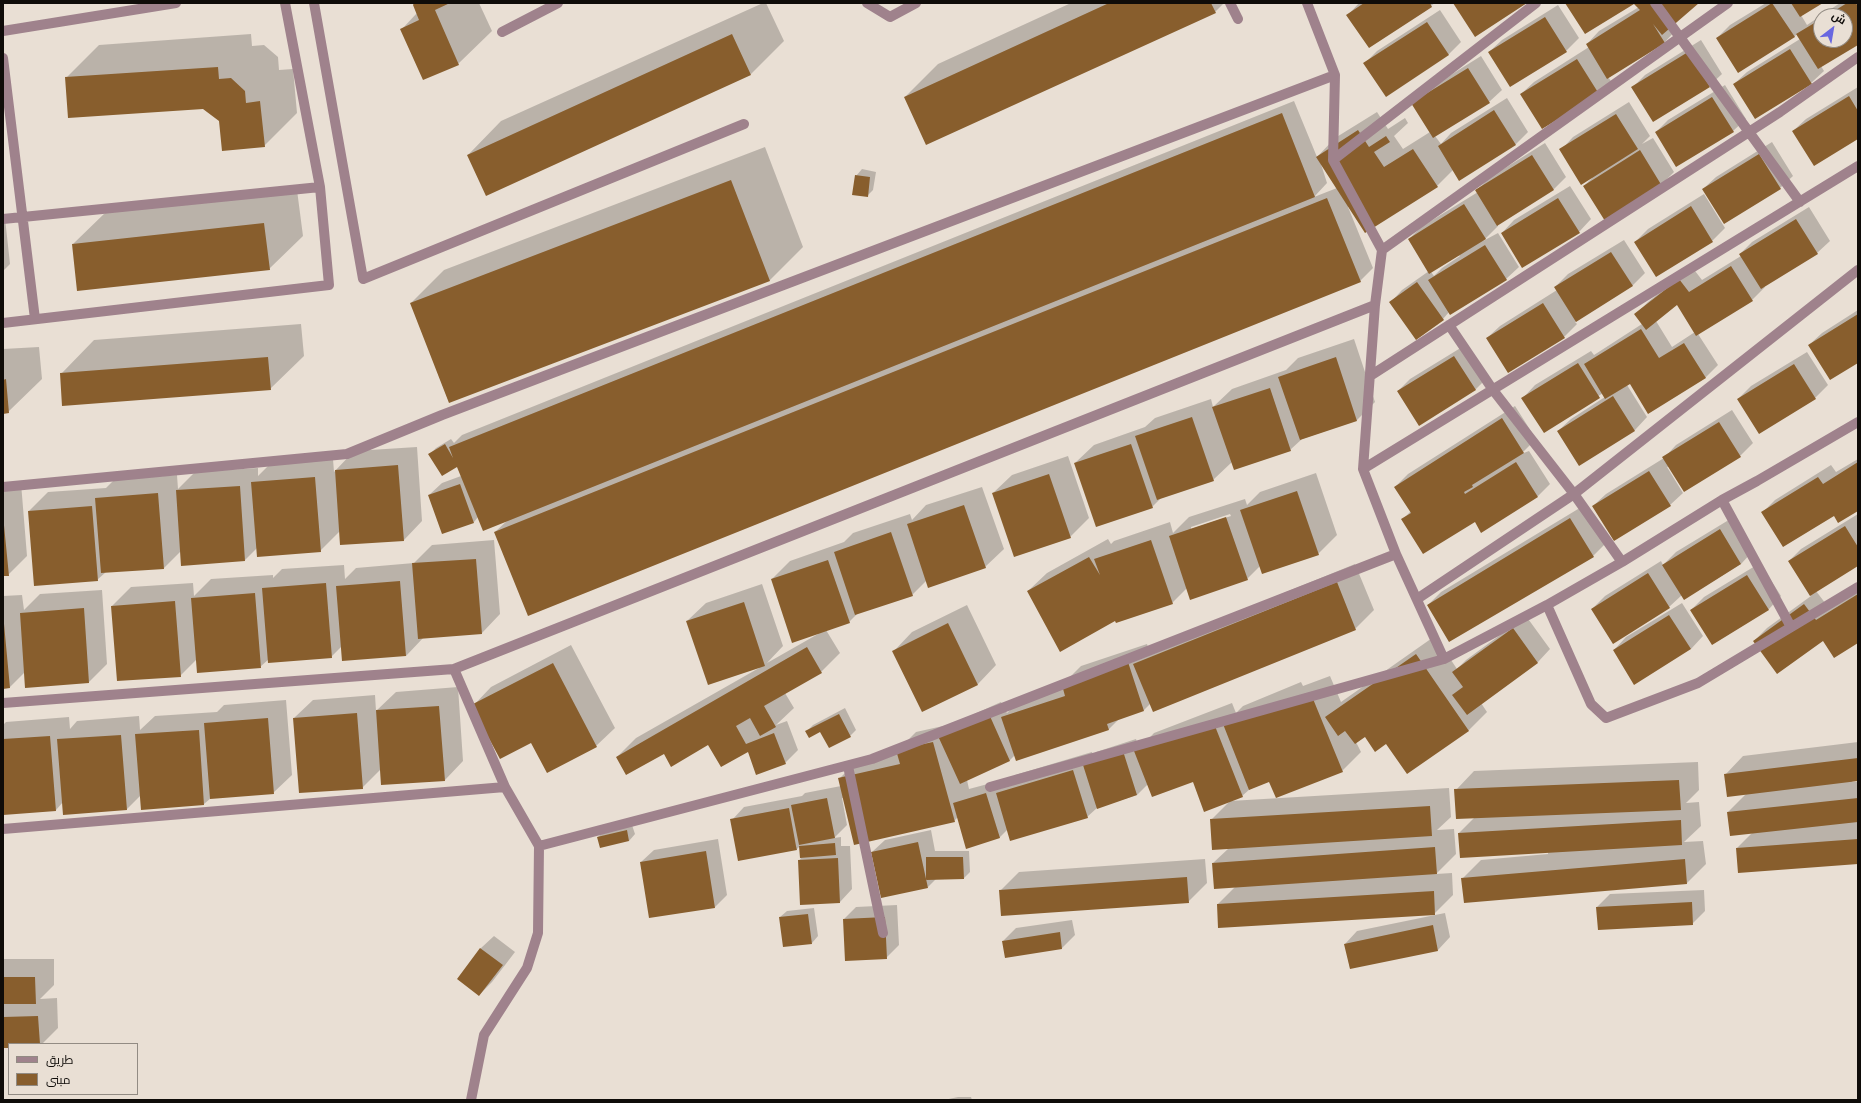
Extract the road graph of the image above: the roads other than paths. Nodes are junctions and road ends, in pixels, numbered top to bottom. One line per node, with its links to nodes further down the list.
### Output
1 (176, 3): 13 (street)
2 (285, 3): 23 (street)
3 (314, 3): 19 (street)
4 (558, 3): 14 (street)
5 (867, 3): 6 (street)
6 (916, 3)
7 (1230, 3): 12 (street)
8 (1536, 3): 21 (street)
9 (1655, 3): 15 (street)
10 (1728, 3): 15 (street)
11 (1309, 4): 18 (street)
12 (1238, 19)
13 (3, 31)
14 (502, 32)
15 (1680, 38): 20 (street); 27 (street)
16 (1858, 57): 20 (street)
17 (3, 58): 25 (street)
18 (1335, 75): 21 (street); 37 (street)
19 (744, 124)
20 (1750, 132): 24 (street); 32 (street)
21 (1333, 160): 27 (street)
22 (1858, 166): 24 (street)
23 (320, 187): 25 (street); 30 (street)
24 (1800, 202): 34 (street)
25 (22, 217): 26 (street); 30 (street)
26 (3, 220)
27 (1382, 250): 29 (street)
28 (1858, 270): 38 (street)
29 (1375, 304): 33 (street); 47 (street)
30 (35, 319): 31 (street)
31 (3, 323)
32 (1450, 325): 33 (street); 34 (street)
33 (1370, 376): 36 (street)
34 (1493, 390): 36 (street); 38 (street)
35 (1858, 422): 39 (street)
36 (1363, 469): 40 (street)
37 (3, 487)
38 (1574, 494): 41 (street); 43 (street)
39 (1722, 500): 41 (street); 45 (street)
40 (1396, 554): 43 (street); 49 (street)
41 (1622, 562): 44 (street)
42 (1858, 587): 45 (street)
43 (1417, 599): 46 (street)
44 (1547, 605): 45 (street); 46 (street)
45 (1791, 627)
46 (1444, 659): 51 (street)
47 (454, 669): 48 (street); 50 (street)
48 (3, 703)
49 (848, 766): 53 (street); 54 (street)
50 (505, 786): 52 (street); 53 (street)
51 (990, 787)
52 (3, 829)
53 (539, 846): 55 (street)
54 (883, 933)
55 (471, 1100)

